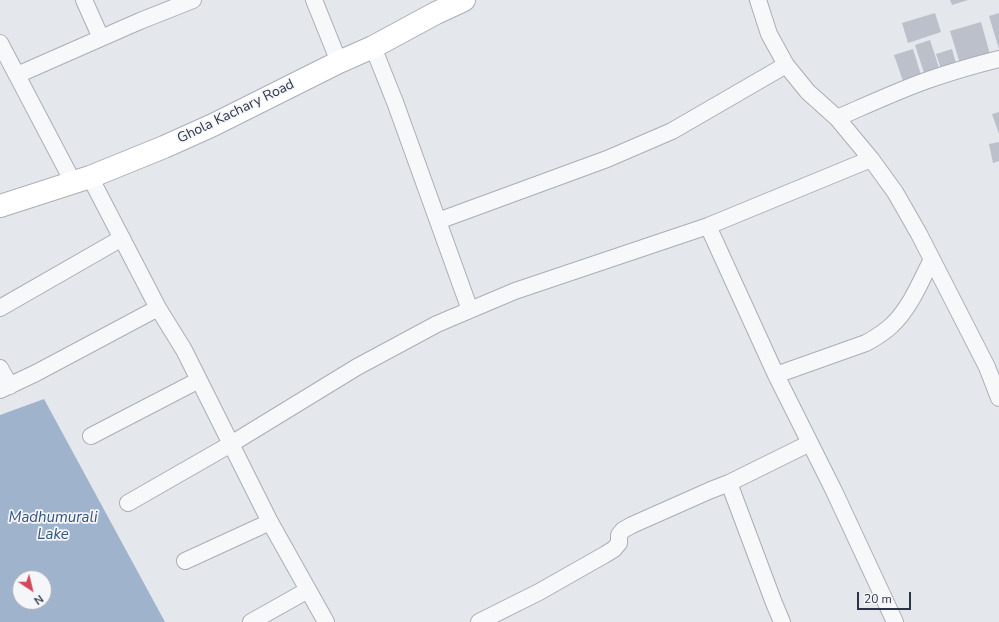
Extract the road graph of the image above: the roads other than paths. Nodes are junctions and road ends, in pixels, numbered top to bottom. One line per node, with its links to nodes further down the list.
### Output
1 (84, 0): 6 (street)
2 (193, 0): 6 (street)
3 (314, 0): 10 (street)
4 (464, 0): 8 (street, Ghola Kachary Road)
5 (758, 0): 11 (street)
6 (101, 38): 12 (street)
7 (0, 43): 12 (street)
8 (373, 47): 10 (street, Ghola Kachary Road); 17 (street)
9 (999, 59): 13 (street)
10 (339, 62): 15 (street, Ghola Kachary Road)
11 (786, 65): 13 (street); 17 (street)
12 (17, 75): 15 (street)
13 (837, 118): 14 (street)
14 (871, 158): 18 (street); 20 (street)
15 (82, 179): 16 (street, Ghola Kachary Road); 19 (street)
16 (0, 206)
17 (438, 221): 23 (street)
18 (708, 226): 23 (street); 25 (street)
19 (122, 238): 21 (street); 22 (street)
20 (932, 259): 25 (street); 28 (street)
21 (0, 308)
22 (158, 308): 26 (street); 27 (street)
23 (470, 310): 31 (street)
24 (0, 368): 27 (street)
25 (776, 375): 30 (street)
26 (199, 380): 29 (street); 31 (street)
27 (5, 388)
28 (999, 398)
29 (91, 436)
30 (810, 443): 32 (street); 41 (street)
31 (231, 444): 33 (street); 34 (street)
32 (729, 483): 39 (street); 40 (street)
33 (128, 503)
34 (270, 522): 35 (street); 36 (street)
35 (185, 561)
36 (308, 590): 37 (street); 38 (street)
37 (251, 622)
38 (326, 622)
39 (479, 622)
40 (782, 622)
41 (895, 622)

